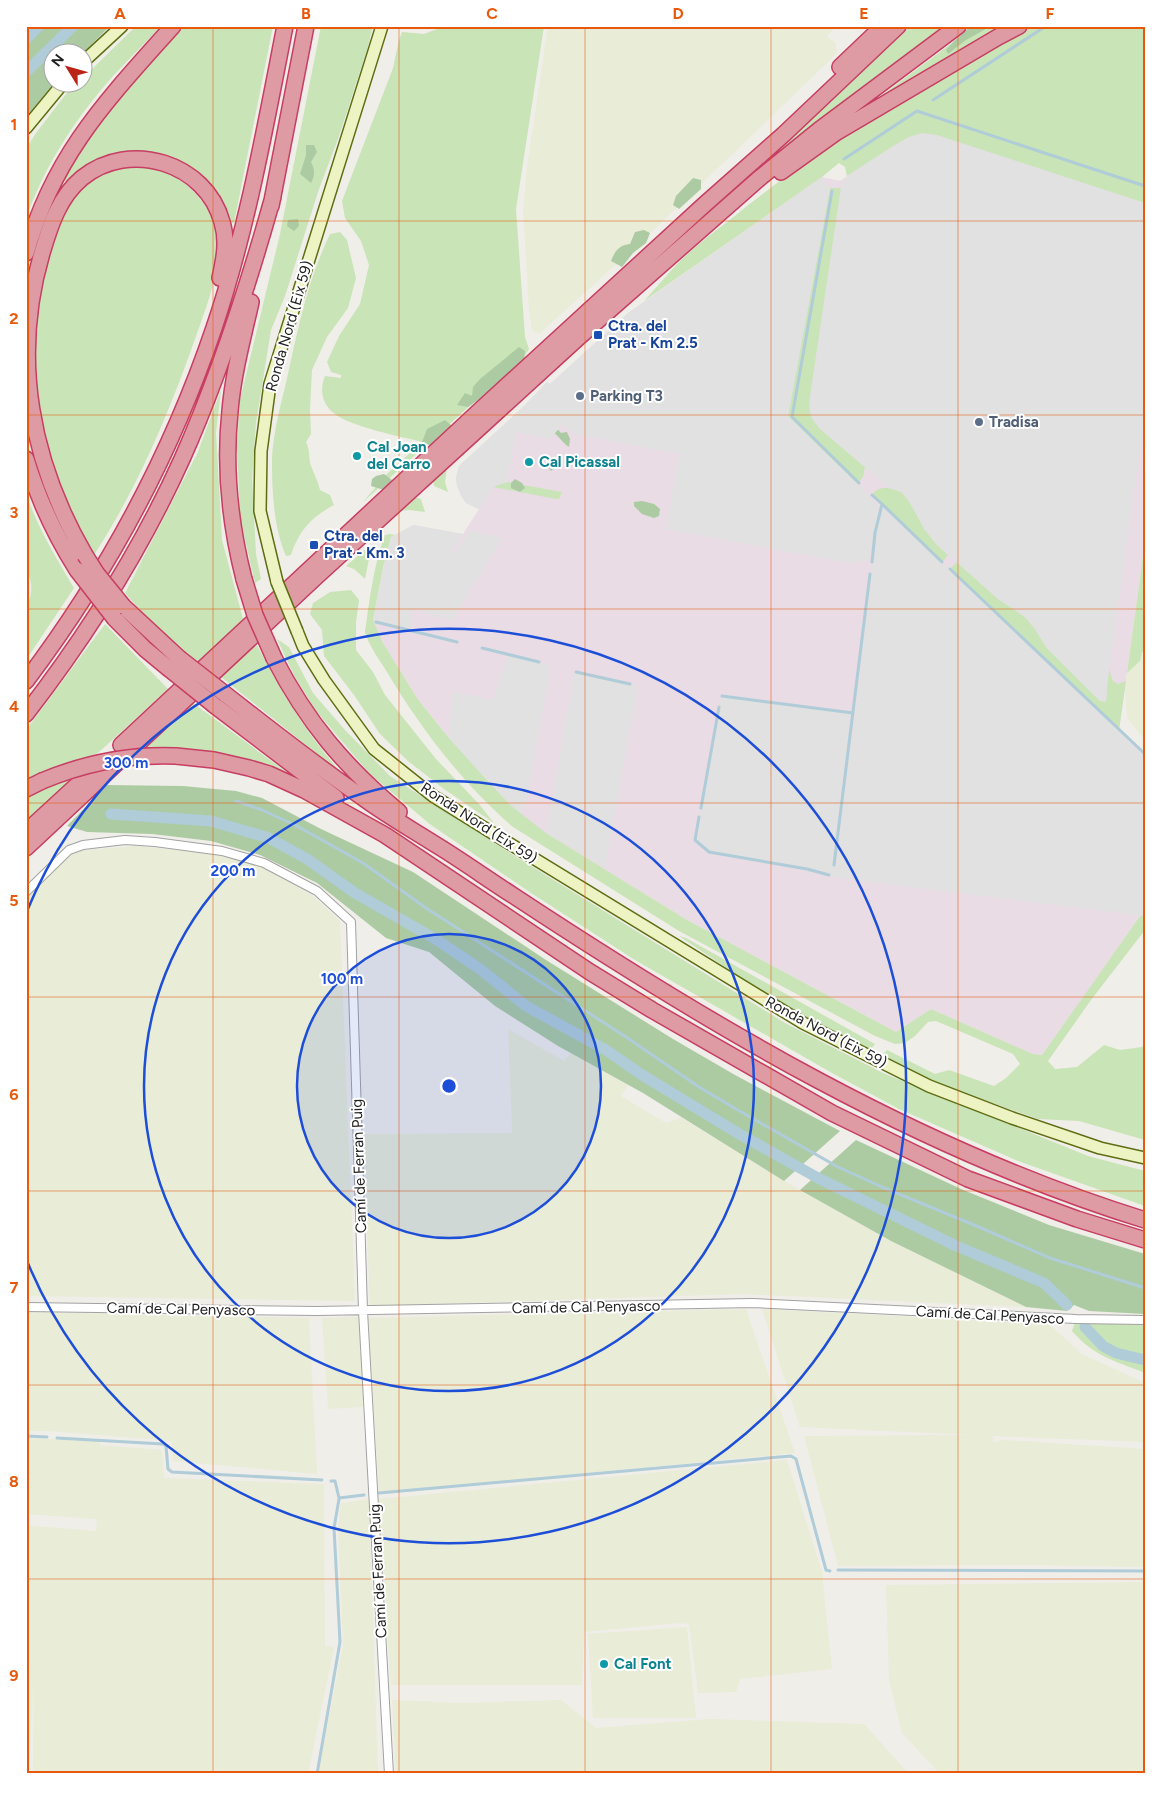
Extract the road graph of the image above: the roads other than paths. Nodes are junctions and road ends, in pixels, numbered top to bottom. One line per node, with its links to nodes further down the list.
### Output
1 (122, 26): 10 (main road)
2 (173, 26): 16 (highway)
3 (284, 26): 17 (highway)
4 (306, 26): 13 (highway)
5 (382, 26): 29 (main road, Ronda Nord (Eix 59), bridge)
6 (883, 26): 14 (highway)
7 (898, 26): 14 (highway)
8 (958, 26): 15 (highway)
9 (1019, 26): 15 (highway)
10 (92, 54)
11 (56, 92): 12 (main road)
12 (26, 128)
13 (273, 197): 22 (highway); 26 (highway, bridge)
14 (704, 206): 24 (highway)
15 (701, 230): 27 (highway)
16 (26, 253)
17 (208, 346): 19 (highway, bridge); 20 (highway)
18 (26, 459): 19 (highway, bridge)
19 (173, 663): 21 (highway, bridge)
20 (26, 682)
21 (219, 700): 25 (highway); 26 (highway)
22 (26, 714)
23 (26, 789): 25 (highway, bridge)
24 (26, 832)
25 (385, 835): 31 (highway)
26 (438, 846): 30 (highway)
27 (26, 848)
28 (26, 892): 33 (street, Camí de Ferran Puig)
29 (1145, 1158)
30 (1145, 1220)
31 (1145, 1240)
32 (26, 1307): 33 (street, Camí de Cal Penyasco)
33 (364, 1311): 34 (street, Camí de Cal Penyasco); 35 (street, Camí de Ferran Puig)
34 (1145, 1320)
35 (389, 1774)

